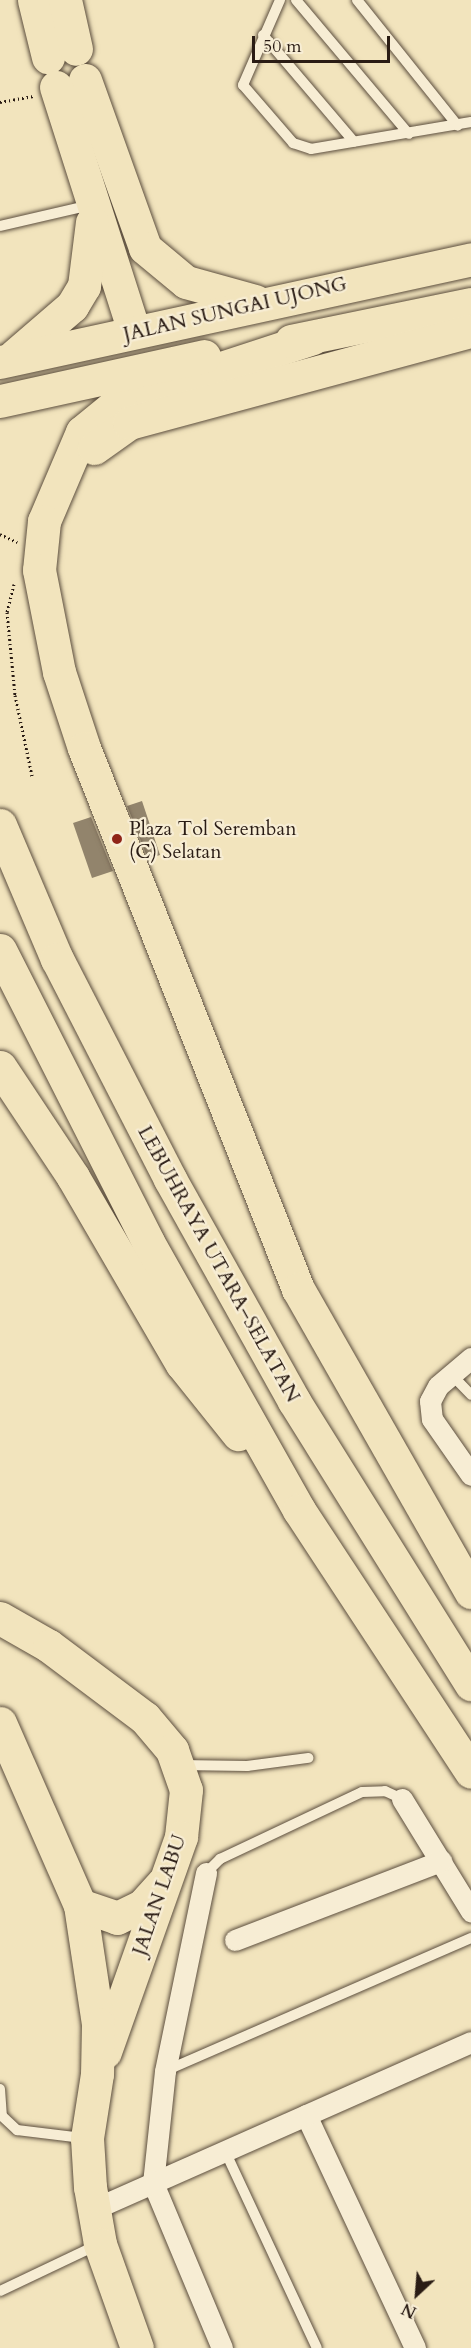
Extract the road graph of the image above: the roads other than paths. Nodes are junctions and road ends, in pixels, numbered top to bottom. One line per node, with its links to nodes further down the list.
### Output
1 (34, 0): 7 (main road)
2 (65, 0): 7 (main road)
3 (280, 0): 6 (lane)
4 (296, 0): 10 (lane)
5 (357, 0): 9 (lane)
6 (263, 35): 11 (lane); 11 (lane)
7 (61, 74): 12 (main road); 15 (main road)
8 (471, 122): 9 (lane)
9 (458, 126): 10 (lane)
10 (410, 134): 11 (lane)
11 (354, 142)
12 (93, 204): 13 (lane); 20 (main road); 22 (main road)
13 (0, 226)
14 (471, 259): 15 (main road, JALAN SUNGAI UJONG)
15 (260, 302): 20 (main road, JALAN SUNGAI UJONG)
16 (471, 304): 18 (main road)
17 (471, 311): 18 (main road)
18 (418, 318): 21 (main road, JALAN SUNGAI UJONG)
19 (471, 331): 24 (main road)
20 (134, 332): 22 (main road, JALAN SUNGAI UJONG)
21 (313, 338): 23 (main road, JALAN SUNGAI UJONG); 24 (main road)
22 (4, 361)
23 (0, 400)
24 (62, 472): 33 (main road)
25 (0, 825): 35 (main road, LEBUHRAYA UTARA–SELATAN)
26 (0, 950): 32 (main road)
27 (0, 1067): 32 (main road)
28 (471, 1358): 29 (street)
29 (451, 1374): 30 (lane); 31 (street)
30 (470, 1397)
31 (471, 1474)
32 (299, 1510): 39 (main road)
33 (471, 1592)
34 (0, 1618): 38 (main road, JALAN LABU)
35 (471, 1684)
36 (0, 1723): 44 (main road, JALAN LABU)
37 (308, 1758): 38 (lane)
38 (177, 1765): 43 (main road, JALAN LABU)
39 (471, 1772)
40 (402, 1798): 41 (street); 42 (lane)
41 (441, 1861): 45 (street); 47 (street)
42 (206, 1873): 49 (street)
43 (166, 1880): 44 (main road); 50 (main road, JALAN LABU)
44 (80, 1905): 50 (main road, JALAN LABU)
45 (471, 1911)
46 (471, 1938): 49 (lane)
47 (235, 1940)
48 (471, 2042): 52 (street)
49 (165, 2072): 55 (street)
50 (97, 2074): 53 (main road, JALAN LABU)
51 (0, 2089): 53 (lane)
52 (306, 2115): 54 (street); 62 (street)
53 (87, 2138): 56 (main road, JALAN LABU)
54 (225, 2151): 55 (street); 61 (lane)
55 (153, 2183): 56 (street); 60 (street)
56 (94, 2209): 57 (main road, JALAN LABU)
57 (100, 2244): 58 (lane); 59 (main road, JALAN LABU)
58 (0, 2291)
59 (137, 2348)
60 (222, 2348)
61 (317, 2348)
62 (415, 2348)

